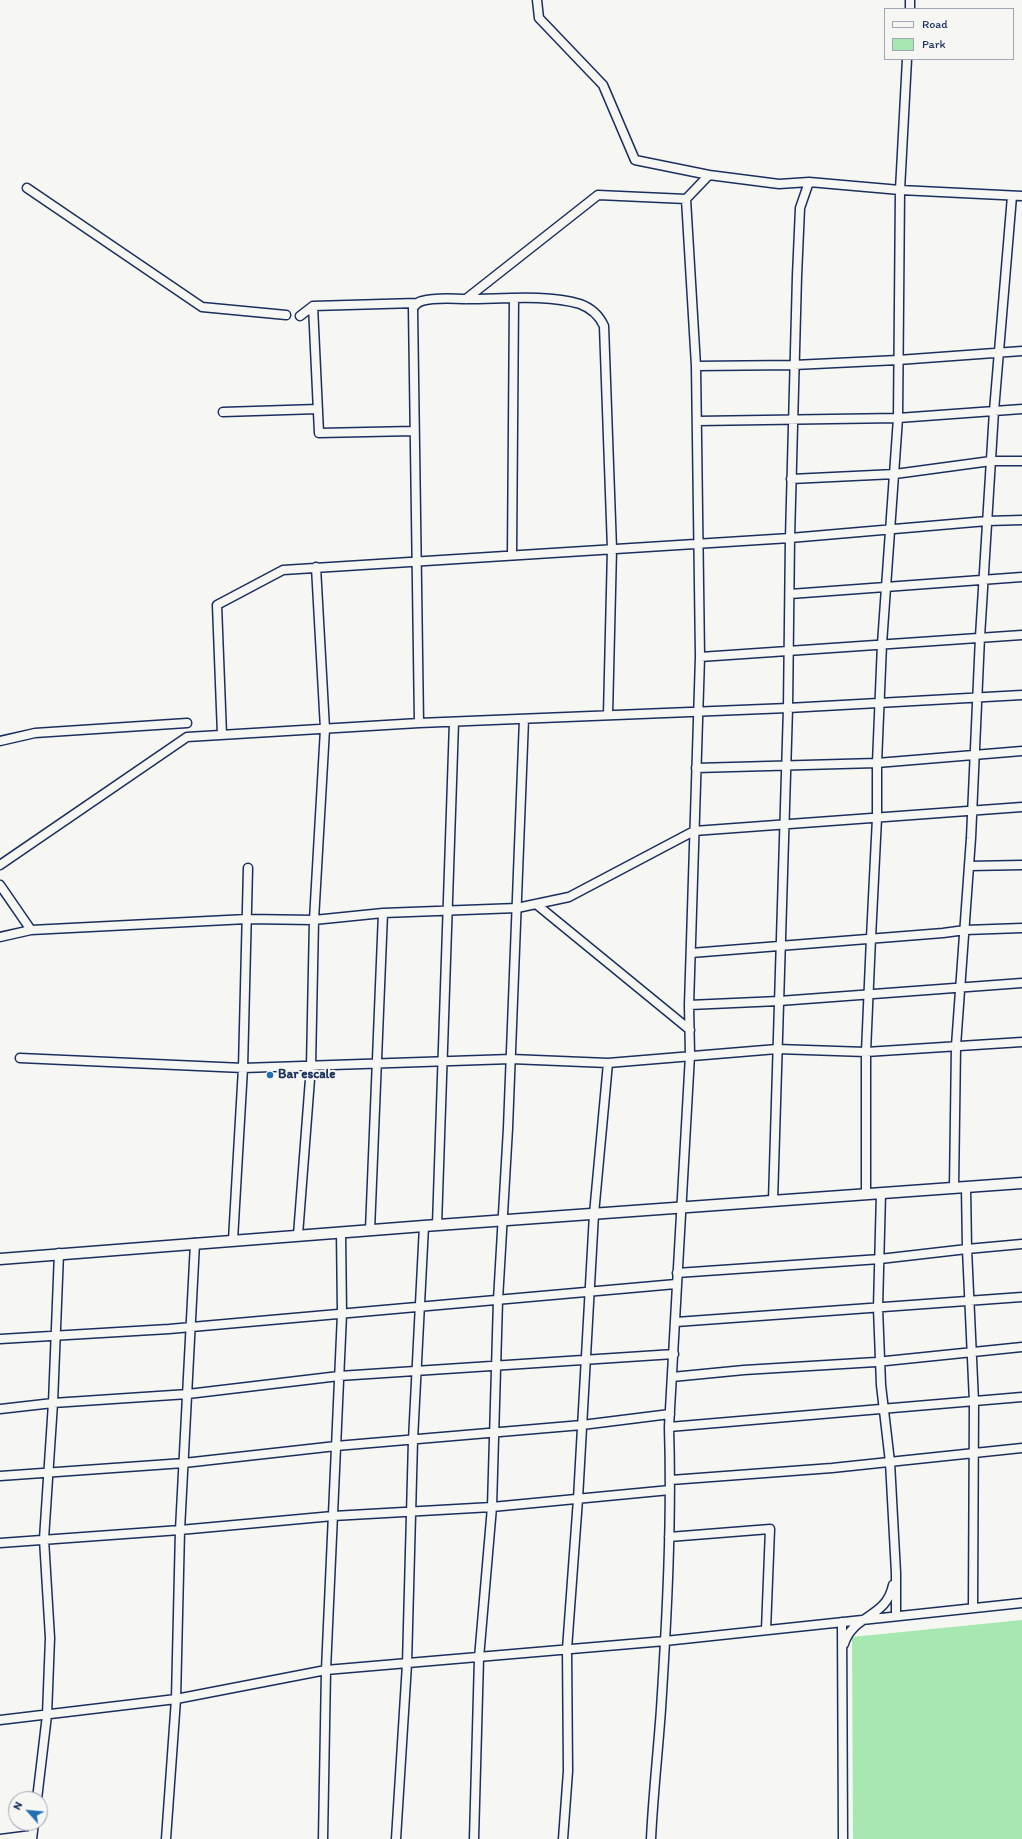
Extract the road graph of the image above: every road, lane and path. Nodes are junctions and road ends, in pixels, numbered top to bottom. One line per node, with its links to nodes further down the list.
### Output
1 (537, 0): 3 (street)
2 (907, 60): 6 (street)
3 (709, 175): 4 (street); 9 (street)
4 (809, 182): 6 (street); 19 (street)
5 (27, 188): 14 (street)
6 (900, 190): 7 (street); 18 (street)
7 (1012, 196): 8 (street); 17 (street)
8 (1022, 196)
9 (686, 199): 11 (street); 20 (street)
10 (514, 298): 11 (street); 38 (street); 39 (street)
11 (466, 299): 12 (street)
12 (417, 303): 13 (street); 28 (street)
13 (313, 306): 15 (street); 21 (street)
14 (286, 315)
15 (300, 316)
16 (1022, 351): 17 (street)
17 (999, 353): 18 (street); 23 (street)
18 (898, 360): 19 (street); 25 (street)
19 (794, 365): 20 (street); 26 (street)
20 (696, 366): 27 (street)
21 (318, 409): 24 (street); 28 (street)
22 (1022, 409): 23 (street)
23 (994, 411): 25 (street); 29 (street)
24 (224, 412)
25 (898, 418): 26 (street); 31 (street)
26 (793, 419): 27 (street); 32 (street)
27 (697, 421): 37 (street)
28 (414, 431): 40 (street)
29 (991, 461): 30 (street); 31 (street); 34 (street)
30 (1022, 461)
31 (895, 474): 32 (street); 35 (street)
32 (792, 479): 36 (street)
33 (1022, 520): 34 (street)
34 (987, 521): 35 (street); 43 (street)
35 (891, 529): 36 (street); 44 (street)
36 (790, 538): 37 (street); 45 (street)
37 (699, 544): 38 (street); 50 (street)
38 (612, 549): 39 (street); 56 (street)
39 (512, 555): 40 (street)
40 (415, 561): 41 (street); 60 (street)
41 (316, 568): 61 (street); 62 (street)
42 (1022, 577): 43 (street)
43 (983, 580): 44 (street); 47 (street)
44 (887, 588): 45 (street); 48 (street)
45 (790, 594): 49 (street)
46 (1022, 635): 47 (street)
47 (980, 637): 48 (street); 52 (street)
48 (882, 644): 49 (street); 53 (street)
49 (789, 651): 50 (street); 54 (street)
50 (700, 657): 55 (street)
51 (1022, 695): 52 (street)
52 (977, 698): 53 (street); 65 (street)
53 (880, 704): 54 (street); 66 (street)
54 (788, 708): 55 (street); 67 (street)
55 (698, 712): 56 (street); 68 (street)
56 (608, 715): 57 (street)
57 (524, 719): 58 (street); 80 (street)
58 (454, 722): 60 (street); 81 (street)
59 (187, 723): 63 (street)
60 (419, 723): 61 (street)
61 (324, 729): 62 (street); 84 (street)
62 (222, 735): 74 (street)
63 (0, 741)
64 (1022, 751): 65 (street)
65 (975, 755): 66 (street); 70 (street)
66 (877, 763): 67 (street); 71 (street)
67 (786, 765): 68 (street); 72 (street)
68 (696, 768): 73 (street)
69 (1022, 807): 70 (street)
70 (972, 809): 71 (street); 76 (street)
71 (877, 818): 72 (street); 89 (street)
72 (784, 825): 73 (street); 90 (street)
73 (694, 831): 79 (street); 91 (street)
74 (0, 865)
75 (1022, 865): 76 (street)
76 (969, 866): 87 (street)
77 (248, 868): 83 (street)
78 (0, 885): 86 (street)
79 (536, 904): 80 (street); 97 (street)
80 (517, 908): 81 (street); 104 (street)
81 (448, 910): 82 (street); 105 (street)
82 (383, 913): 84 (street); 107 (street)
83 (247, 919): 84 (street); 86 (street); 109 (street)
84 (314, 920): 108 (street)
85 (1022, 928): 87 (street)
86 (31, 930): 88 (street)
87 (965, 930): 89 (street); 93 (street)
88 (0, 937)
89 (871, 938): 90 (street); 94 (street)
90 (780, 946): 91 (street); 95 (street)
91 (690, 952): 96 (street)
92 (1022, 983): 93 (street)
93 (961, 989): 94 (street); 99 (street)
94 (868, 994): 95 (street); 101 (street)
95 (779, 1001): 96 (street); 100 (street)
96 (689, 1005): 97 (street)
97 (690, 1030): 102 (street)
98 (1022, 1042): 99 (street)
99 (956, 1046): 101 (street); 112 (street)
100 (777, 1049): 101 (street); 102 (street); 115 (street)
101 (866, 1052): 114 (street)
102 (690, 1055): 106 (street); 116 (street)
103 (20, 1058): 109 (street)
104 (511, 1059): 105 (street); 106 (street); 118 (street)
105 (442, 1061): 107 (street); 119 (street)
106 (608, 1063): 117 (street)
107 (377, 1064): 108 (street); 121 (street)
108 (311, 1066): 109 (street); 123 (street)
109 (243, 1068): 124 (street)
110 (1022, 1183): 111 (street)
111 (966, 1187): 112 (street); 127 (street)
112 (954, 1188): 113 (street)
113 (881, 1193): 114 (street); 130 (street)
114 (866, 1194): 115 (street)
115 (773, 1202): 116 (street)
116 (682, 1208): 117 (street); 131 (street)
117 (594, 1214): 118 (street); 133 (street)
118 (501, 1221): 119 (street); 135 (street)
119 (437, 1225): 120 (street)
120 (424, 1226): 121 (street); 137 (street)
121 (370, 1230): 122 (street)
122 (341, 1232): 123 (street); 139 (street)
123 (298, 1235): 124 (street)
124 (233, 1240): 125 (street)
125 (195, 1243): 128 (street); 141 (street)
126 (1022, 1244): 127 (street)
127 (967, 1249): 130 (street); 136 (street)
128 (59, 1253): 129 (street); 142 (street)
129 (0, 1259)
130 (880, 1259): 131 (street); 138 (street)
131 (677, 1274): 132 (street)
132 (676, 1284): 133 (street); 140 (street)
133 (589, 1292): 135 (street); 147 (street)
134 (1022, 1297): 136 (street)
135 (498, 1300): 137 (street); 149 (street)
136 (969, 1300): 138 (street); 145 (street)
137 (419, 1307): 139 (street); 150 (street)
138 (878, 1308): 140 (street); 148 (street)
139 (342, 1314): 141 (street); 151 (street)
140 (676, 1322): 146 (street)
141 (191, 1327): 142 (street); 153 (street)
142 (56, 1334): 143 (street); 156 (street)
143 (0, 1339)
144 (1022, 1347): 145 (street)
145 (971, 1351): 148 (street); 155 (street)
146 (674, 1354): 147 (street); 152 (street)
147 (586, 1360): 149 (street); 160 (street)
148 (880, 1361): 152 (street); 158 (street)
149 (496, 1366): 150 (street); 162 (street)
150 (416, 1371): 151 (street); 163 (street)
151 (339, 1376): 153 (street); 164 (street)
152 (672, 1377): 159 (street)
153 (188, 1394): 156 (street); 168 (street)
154 (1022, 1397): 155 (street)
155 (974, 1402): 158 (street); 166 (street)
156 (53, 1404): 157 (street); 169 (street)
157 (0, 1409)
158 (884, 1409): 161 (street); 167 (street)
159 (670, 1414): 160 (street); 161 (street)
160 (582, 1425): 162 (street); 173 (street)
161 (669, 1427): 171 (street)
162 (494, 1433): 163 (street); 174 (street)
163 (413, 1440): 164 (street); 175 (street)
164 (336, 1446): 168 (street); 176 (street)
165 (1022, 1448): 166 (street)
166 (974, 1454): 167 (street); 183 (street)
167 (890, 1462): 171 (street); 181 (street)
168 (184, 1463): 169 (street); 177 (street)
169 (48, 1472): 170 (street); 179 (street)
170 (0, 1476)
171 (671, 1480): 172 (street)
172 (670, 1490): 173 (street); 178 (street)
173 (578, 1499): 174 (street); 189 (street)
174 (492, 1507): 175 (street); 191 (street)
175 (411, 1511): 176 (street); 192 (street)
176 (333, 1516): 177 (street); 193 (street)
177 (180, 1530): 179 (street); 194 (street)
178 (669, 1538): 187 (street); 188 (street)
179 (44, 1539): 180 (street); 195 (street)
180 (0, 1542)
181 (896, 1574): 184 (street); 185 (street)
182 (1022, 1604): 183 (street)
183 (973, 1608): 184 (street)
184 (896, 1616): 185 (street)
185 (864, 1619): 186 (street); 190 (street)
186 (842, 1622): 187 (street); 190 (street)
187 (766, 1630): 188 (street)
188 (665, 1641): 189 (street); 205 (street)
189 (567, 1649): 191 (street); 204 (street)
190 (842, 1650): 206 (street)
191 (479, 1658): 192 (street); 203 (street)
192 (407, 1664): 193 (street); 202 (street)
193 (326, 1670): 194 (street); 201 (street)
194 (176, 1698): 195 (street); 200 (street)
195 (47, 1715): 196 (street); 197 (street)
196 (0, 1720)
197 (38, 1791)
198 (32, 1837): 199 (street)
199 (0, 1839)
200 (166, 1839)
201 (322, 1839)
202 (396, 1839)
203 (474, 1839)
204 (563, 1839)
205 (651, 1839)
206 (843, 1839)

